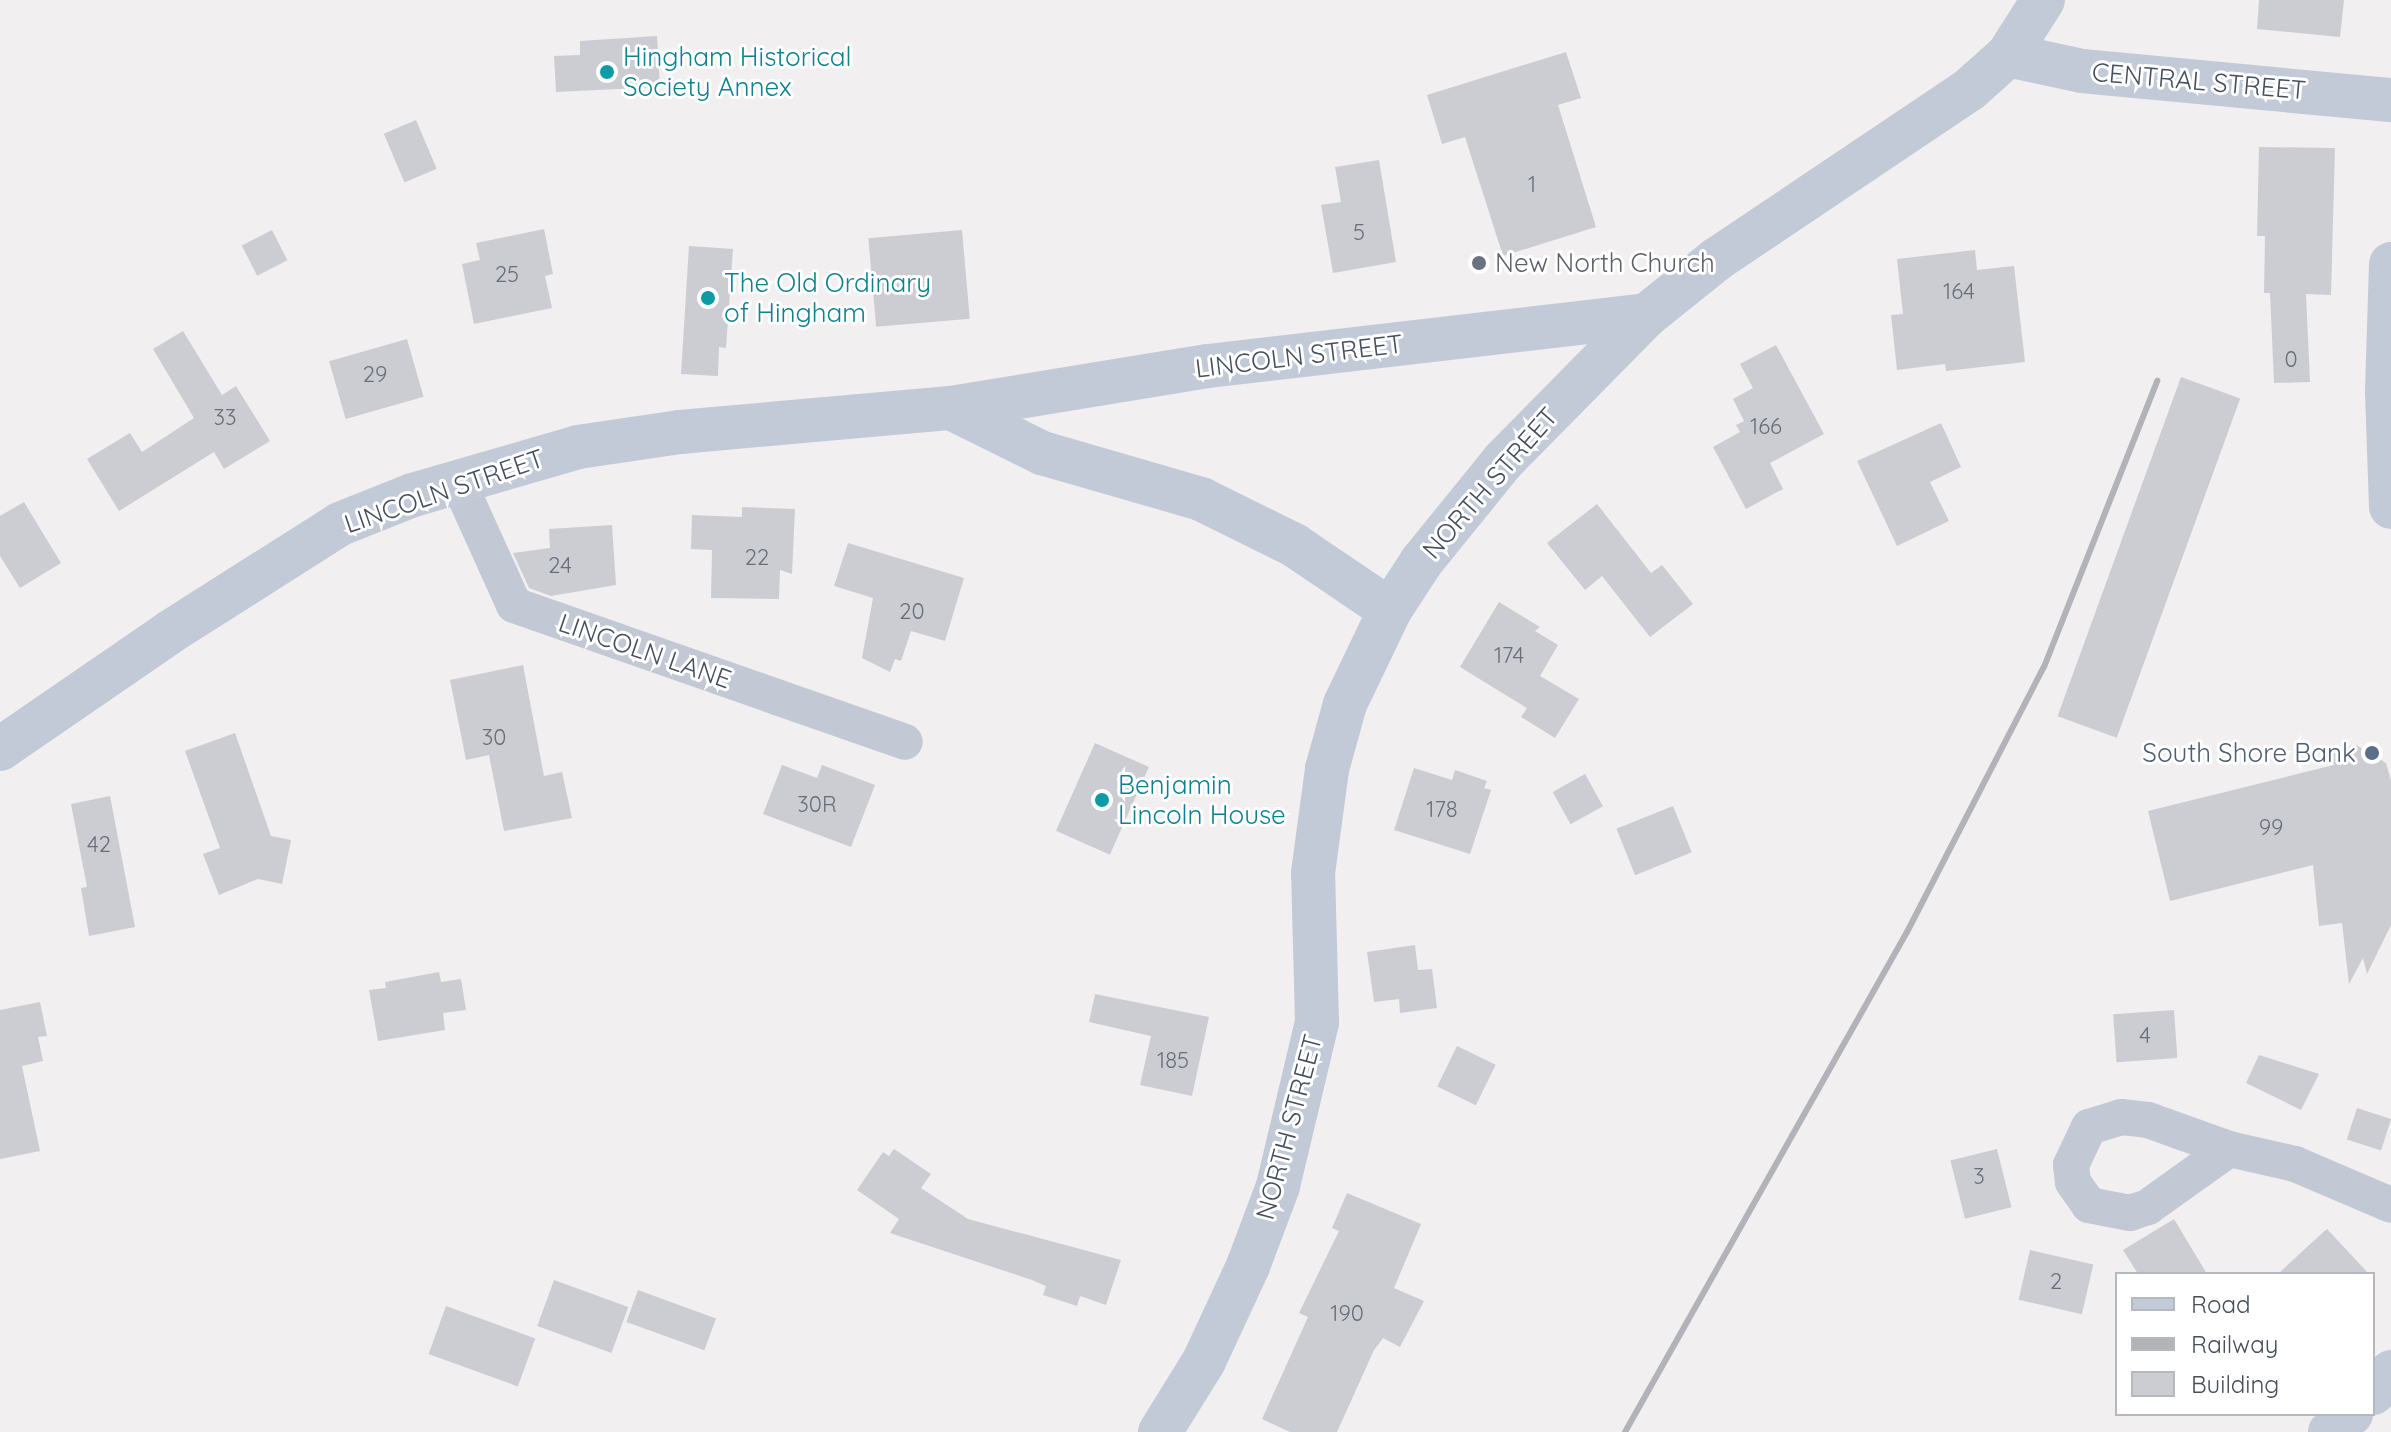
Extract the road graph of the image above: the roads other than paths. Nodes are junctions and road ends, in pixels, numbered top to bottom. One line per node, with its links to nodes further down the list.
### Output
1 (2043, 0): 2 (main road, NORTH STREET)
2 (2008, 55): 3 (main road, CENTRAL STREET); 5 (main road, NORTH STREET)
3 (2391, 100)
4 (2391, 264): 8 (main road)
5 (1647, 315): 6 (main road, LINCOLN STREET); 9 (main road, NORTH STREET)
6 (951, 408): 7 (main road, LINCOLN STREET); 9 (main road)
7 (458, 481): 10 (street, LINCOLN LANE); 11 (main road, LINCOLN STREET)
8 (2391, 507)
9 (1390, 610): 17 (main road, NORTH STREET)
10 (905, 742)
11 (0, 749)
12 (2229, 1149): 13 (street)
13 (2391, 1205)
14 (2391, 1372): 15 (main road)
15 (2375, 1391)
16 (2349, 1416): 18 (main road)
17 (1160, 1432)
18 (2330, 1432)

